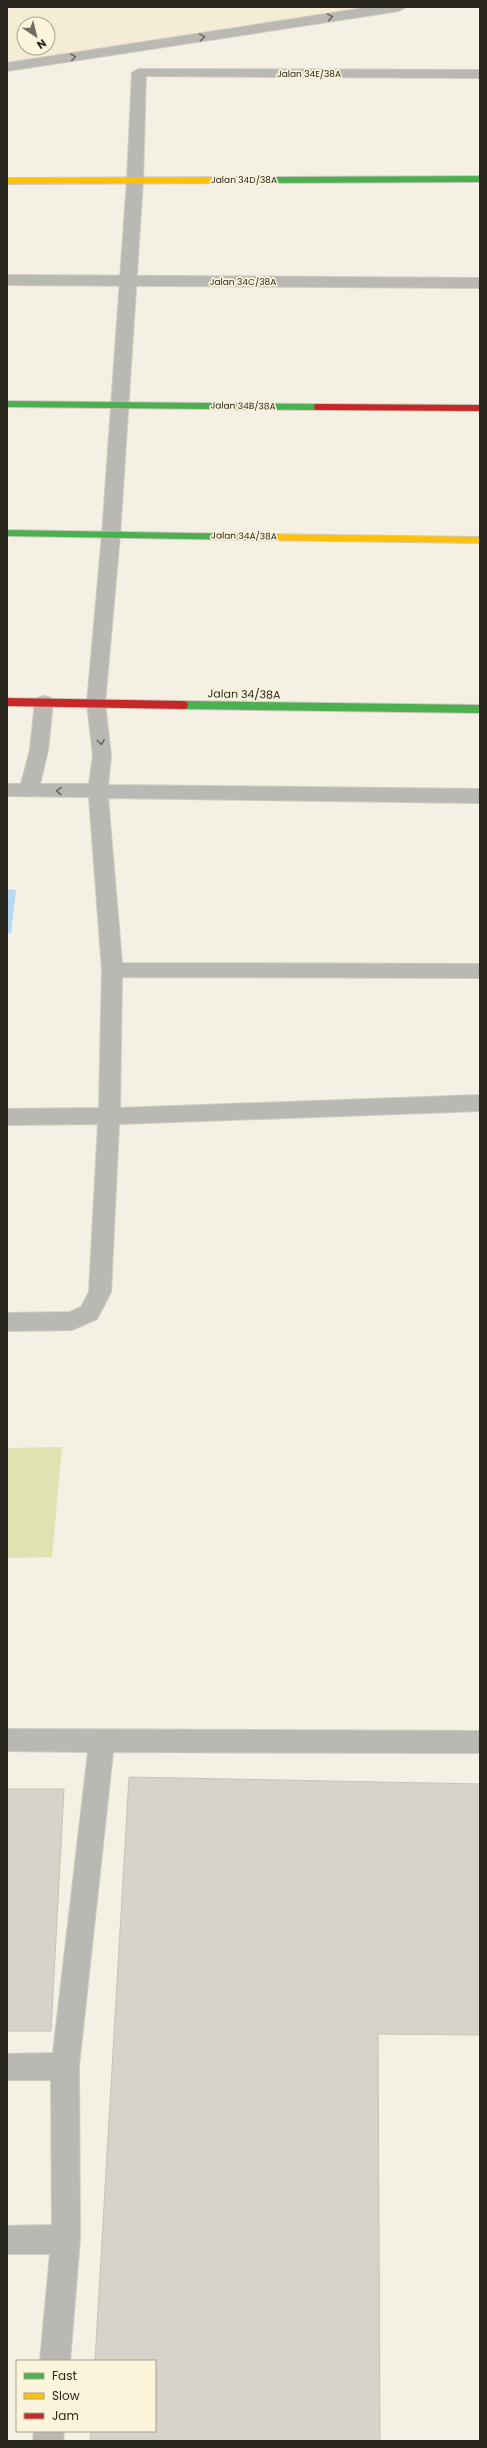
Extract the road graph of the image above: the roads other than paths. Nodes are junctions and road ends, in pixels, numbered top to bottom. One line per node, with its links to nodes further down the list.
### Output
1 (399, 7): 2 (street, one-way to 1)
2 (7, 67)
3 (480, 74): 5 (street, Jalan 34E/38A)
4 (480, 178): 5 (street, Jalan 34D/38A)
5 (135, 180): 6 (street, Jalan 34D/38A); 8 (street)
6 (7, 181)
7 (7, 280): 8 (street, Jalan 34C/38A)
8 (128, 281): 9 (street, Jalan 34C/38A); 11 (street)
9 (480, 283)
10 (7, 404): 11 (street, Jalan 34B/38A)
11 (119, 405): 12 (street, Jalan 34B/38A); 14 (street)
12 (480, 408)
13 (7, 533): 14 (street, Jalan 34A/38A)
14 (111, 535): 15 (street, Jalan 34A/38A); 18 (street)
15 (480, 540)
16 (7, 702): 17 (street, Jalan 34/38A)
17 (44, 702): 18 (street, Jalan 34/38A); 21 (street)
18 (96, 703): 19 (street, Jalan 34/38A); 22 (street, one-way to 22)
19 (480, 709)
20 (7, 790): 21 (street)
21 (29, 790): 22 (street, one-way to 21)
22 (98, 790): 23 (street); 24 (street)
23 (480, 796)
24 (112, 970): 25 (street); 27 (street)
25 (480, 971)
26 (480, 1103): 27 (street)
27 (109, 1116): 28 (street); 29 (street)
28 (7, 1117)
29 (7, 1322)
30 (7, 1740): 31 (street)
31 (102, 1740): 32 (street); 33 (street)
32 (480, 1742)
33 (65, 2066): 34 (street); 35 (street)
34 (7, 2067)
35 (66, 2239): 36 (street); 37 (street)
36 (7, 2240)
37 (55, 2360)

